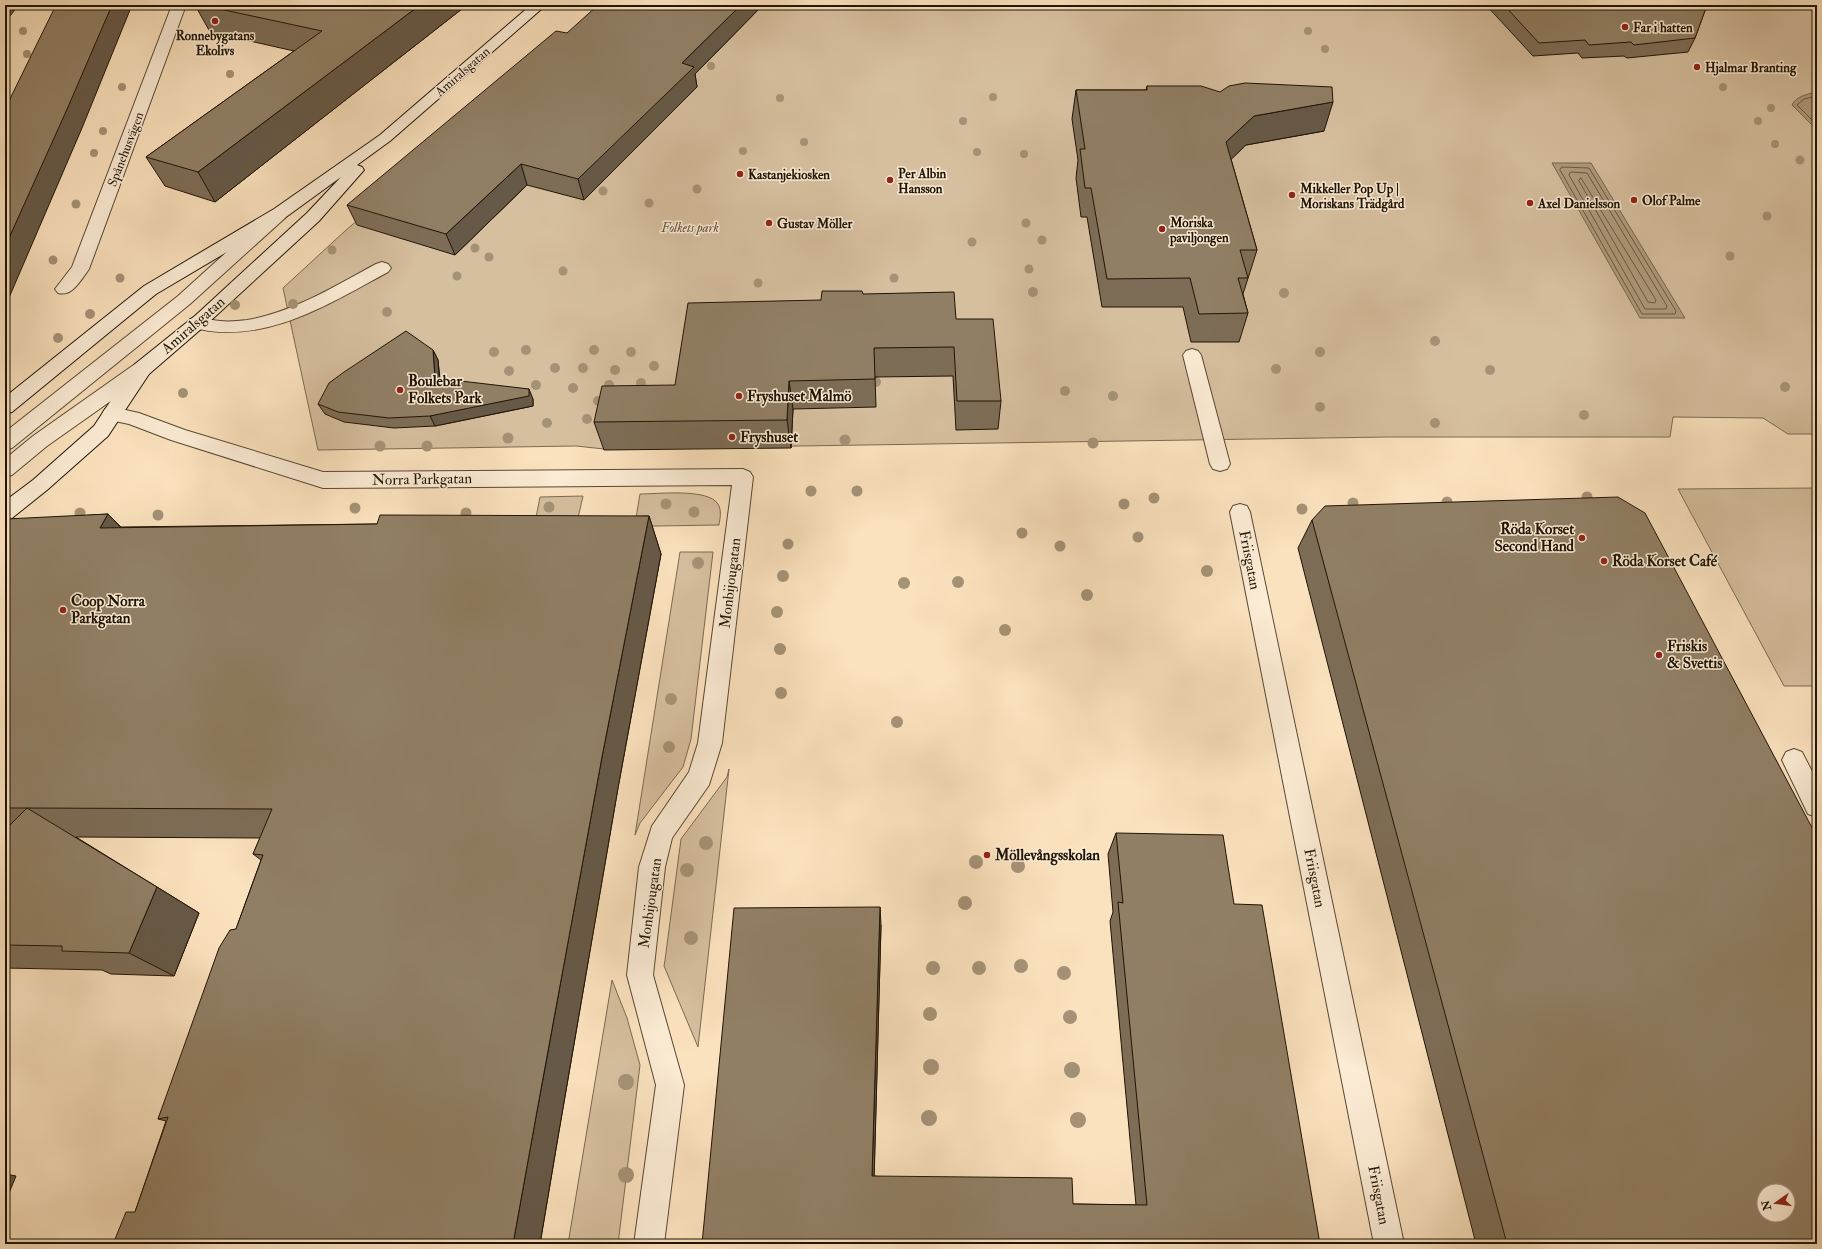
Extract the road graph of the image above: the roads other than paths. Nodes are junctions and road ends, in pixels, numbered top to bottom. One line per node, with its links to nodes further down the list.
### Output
1 (179, 5): 6 (street, Spånehusvägen)
2 (539, 5): 3 (street, Amiralsgatan)
3 (385, 138): 4 (street, Amiralsgatan); 7 (street, Amiralsgatan)
4 (280, 213): 10 (street, Amiralsgatan); 12 (street)
5 (382, 268): 7 (street)
6 (64, 289)
7 (196, 323): 9 (street, Amiralsgatan)
8 (1192, 355): 13 (street)
9 (142, 369): 11 (street, Amiralsgatan); 14 (street)
10 (5, 407)
11 (112, 414): 15 (street, Norra Parkgatan); 16 (street, Amiralsgatan)
12 (5, 443)
13 (1220, 464)
14 (5, 470)
15 (743, 477): 20 (street, Monbijougatan)
16 (5, 512)
17 (1240, 512): 21 (street, Friisgatan)
18 (1794, 760): 19 (street)
19 (1817, 806)
20 (649, 1244)
21 (1389, 1244)

